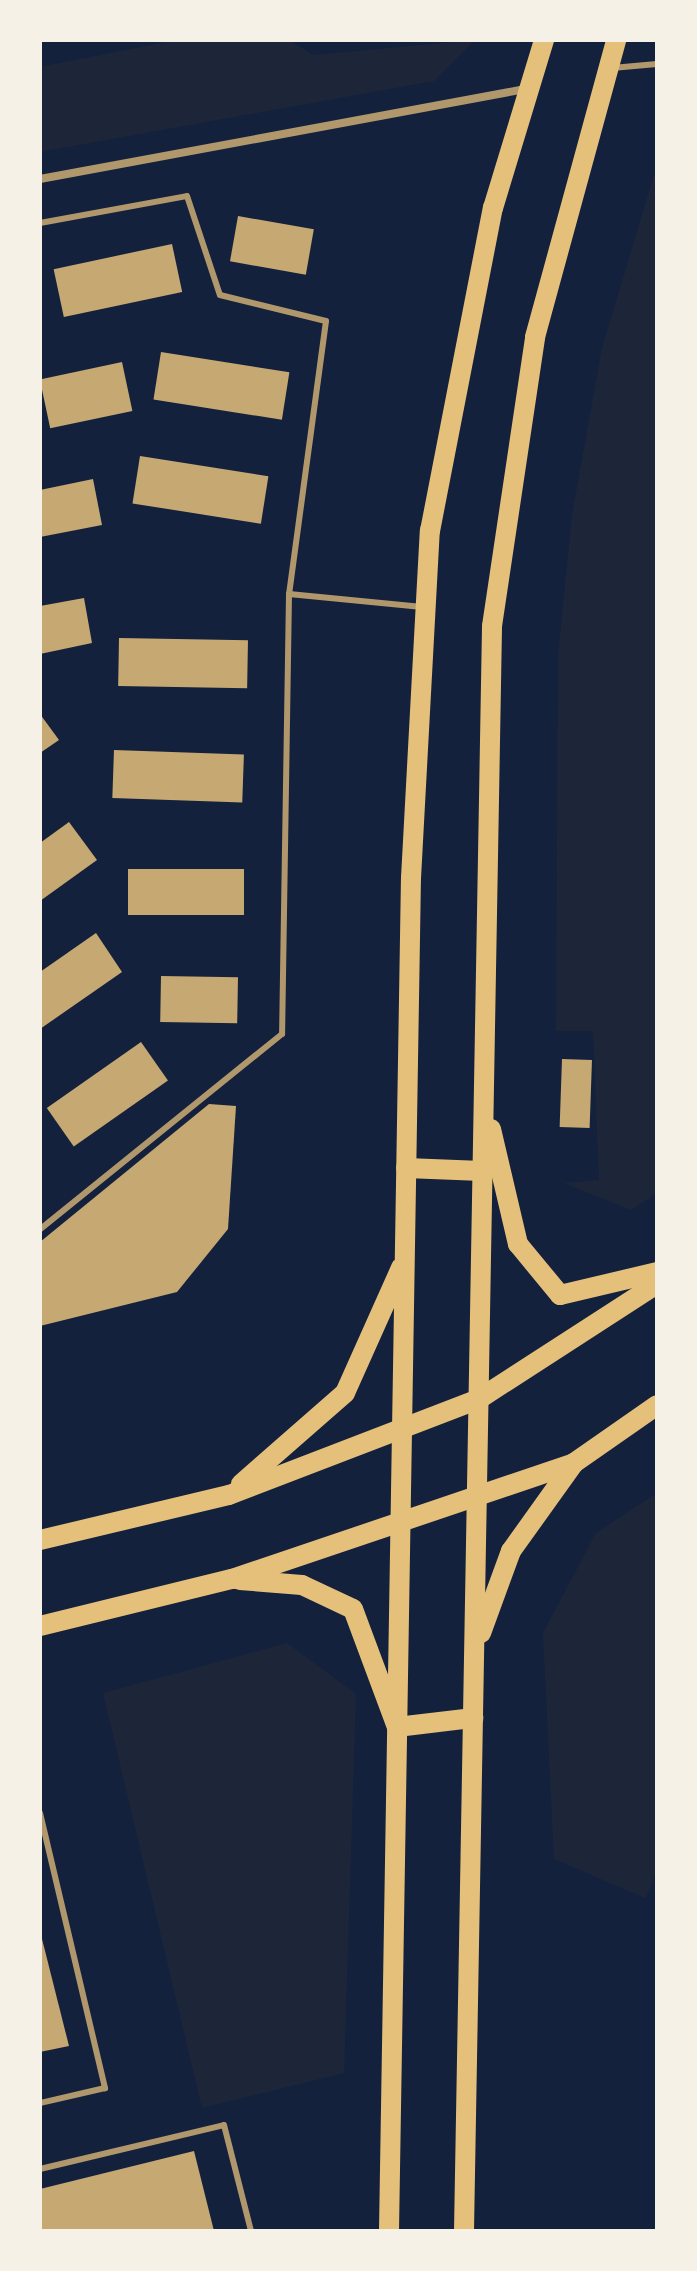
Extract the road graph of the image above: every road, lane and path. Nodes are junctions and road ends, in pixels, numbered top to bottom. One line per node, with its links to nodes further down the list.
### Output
1 (544, 40): 5 (main road)
2 (616, 40): 4 (main road)
3 (657, 64): 4 (lane)
4 (608, 68): 10 (main road)
5 (529, 88): 6 (street); 9 (main road)
6 (40, 179)
7 (40, 223): 8 (lane)
8 (289, 594): 9 (lane); 13 (lane)
9 (425, 608): 11 (main road)
10 (484, 1099): 12 (main road); 15 (main road)
11 (406, 1168): 12 (main road); 14 (main road)
12 (482, 1171): 17 (main road)
13 (40, 1229)
14 (405, 1261): 19 (main road); 21 (main road)
15 (657, 1272)
16 (657, 1284): 17 (main road)
17 (479, 1399): 19 (main road); 22 (main road)
18 (657, 1405): 20 (main road)
19 (402, 1429): 21 (main road); 23 (main road)
20 (574, 1463): 22 (main road); 27 (main road)
21 (229, 1495): 24 (main road)
22 (477, 1496): 23 (main road); 27 (main road)
23 (400, 1522): 25 (main road); 29 (main road)
24 (40, 1540)
25 (232, 1579): 26 (main road); 29 (main road)
26 (40, 1626)
27 (474, 1651): 28 (main road)
28 (473, 1718): 29 (main road); 35 (main road)
29 (397, 1727): 34 (main road)
30 (40, 1813): 31 (lane)
31 (40, 2103)
32 (40, 2169): 33 (lane)
33 (251, 2231)
34 (389, 2231)
35 (464, 2231)

